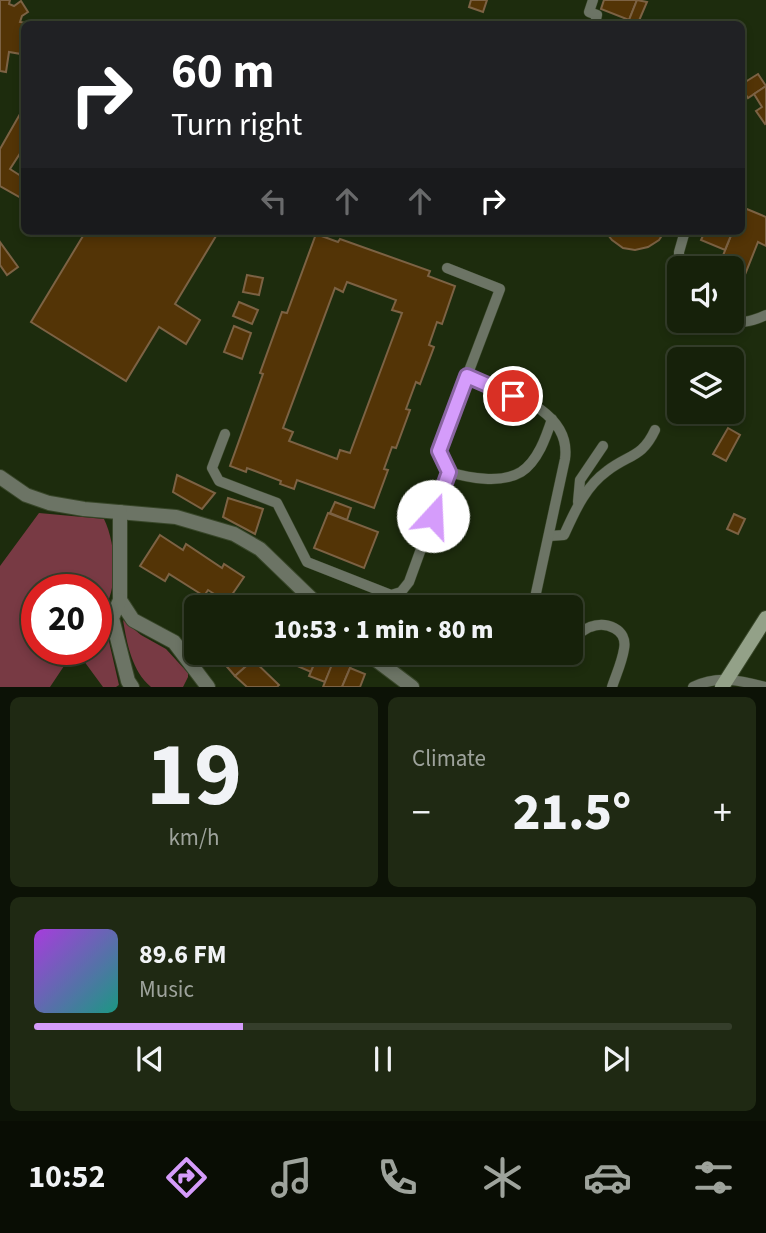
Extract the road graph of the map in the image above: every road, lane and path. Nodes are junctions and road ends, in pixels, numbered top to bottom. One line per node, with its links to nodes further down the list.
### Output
1 (593, 0): 2 (lane)
2 (596, 21)
3 (684, 235): 4 (lane)
4 (679, 256)
5 (447, 268): 8 (lane)
6 (766, 315): 7 (lane)
7 (744, 322)
8 (467, 376): 9 (lane); 13 (lane)
9 (552, 419): 13 (lane); 17 (lane)
10 (655, 429): 15 (lane)
11 (225, 434): 13 (lane)
12 (603, 446): 15 (lane)
13 (449, 472)
14 (0, 477): 16 (street)
15 (577, 506): 17 (lane)
16 (120, 512): 18 (street); 20 (street)
17 (549, 536): 19 (lane)
18 (308, 595)
19 (536, 595)
20 (120, 600): 21 (street); 27 (street)
21 (112, 618): 26 (street)
22 (766, 618): 25 (main road)
23 (583, 631): 29 (lane)
24 (383, 665): 28 (street)
25 (725, 685): 30 (lane); 31 (lane)
26 (132, 687)
27 (208, 687)
28 (412, 687)
29 (612, 687)
30 (693, 687)
31 (765, 687)

